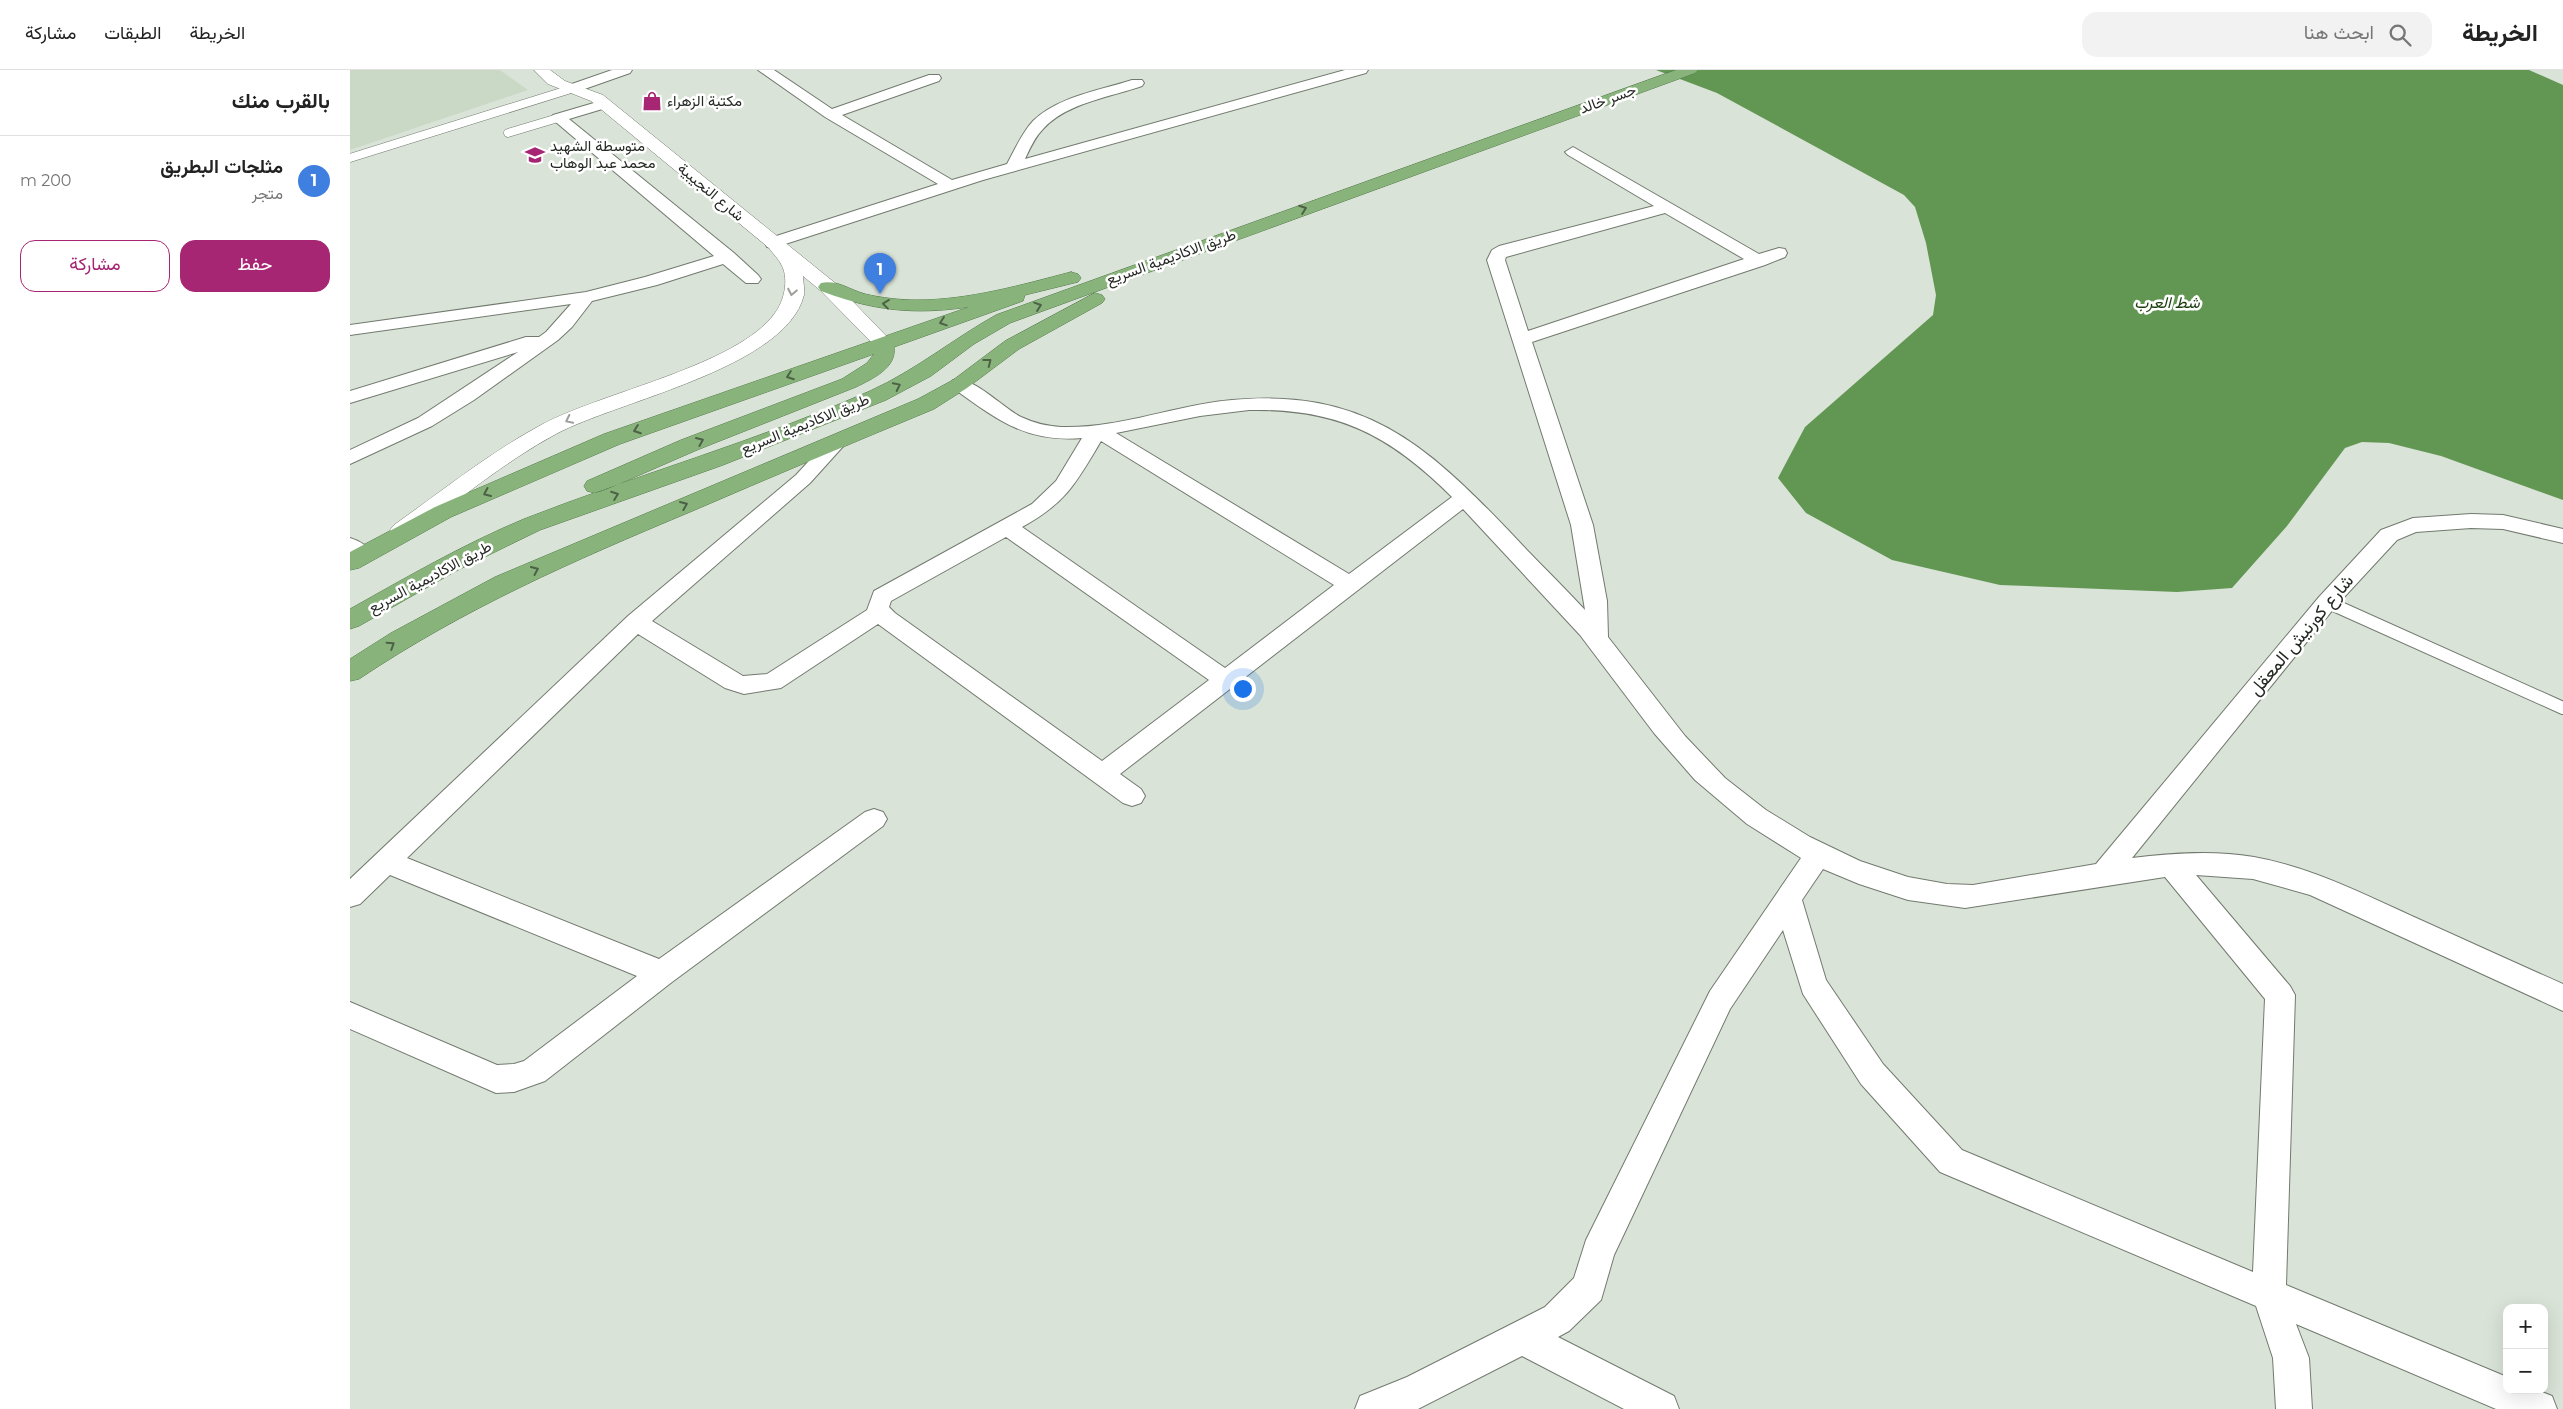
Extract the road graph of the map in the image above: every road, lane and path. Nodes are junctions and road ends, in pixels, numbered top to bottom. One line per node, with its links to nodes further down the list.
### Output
1 (542, 70): 10 (main road, شارع النجيبية)
2 (625, 70): 10 (street)
3 (765, 70): 12 (street)
4 (1361, 70): 7 (street)
5 (1657, 70): 14 (highway, جسر خالد)
6 (1690, 70): 14 (highway, جسر خالد)
7 (1337, 73): 18 (street)
8 (934, 78): 12 (street)
9 (1138, 82): 18 (street)
10 (571, 89): 11 (main road, شارع النجيبية); 17 (lane)
11 (604, 104): 13 (street); 21 (main road, شارع النجيبية)
12 (830, 114): 19 (street)
13 (558, 118): 15 (lane); 23 (street)
14 (1520, 125): 25 (highway, طريق الاكاديمية السريع, one-way to 14); 26 (highway, طريق الاكاديمية السريع)
15 (508, 133)
16 (1573, 152): 20 (street)
17 (350, 158)
18 (1014, 166): 19 (street)
19 (950, 186): 21 (street)
20 (1669, 207): 24 (street); 32 (street)
21 (775, 245): 28 (main road, شارع النجيبية); 43 (main road, one-way to 43)
22 (1779, 253): 24 (street)
23 (728, 257): 27 (street); 29 (street)
24 (1759, 261): 32 (street)
25 (1132, 272): 34 (highway, one-way to 25); 40 (highway, طريق الاكاديمية السريع, one-way to 25)
26 (1071, 278): 28 (highway, one-way to 28); 33 (highway, طريق الاكاديمية السريع, one-way to 33)
27 (752, 279)
28 (828, 288): 33 (main road, شارع النجيبية)
29 (586, 297): 30 (street); 31 (street)
30 (350, 330)
31 (552, 336): 35 (street); 38 (street)
32 (1521, 339): 49 (street)
33 (883, 343): 40 (highway, one-way to 33); 43 (highway, طريق الاكاديمية السريع, one-way to 43)
34 (960, 384): 36 (street); 37 (highway)
35 (350, 397)
36 (1097, 430): 39 (street); 41 (street); 44 (street)
37 (837, 442): 48 (street); 50 (highway, one-way to 37)
38 (350, 458)
39 (1465, 497): 44 (street); 49 (street)
40 (532, 526): 47 (highway, طريق الاكاديمية السريع)
41 (1008, 528): 46 (street); 51 (street)
42 (2563, 536): 45 (street, شارع كورنيش المعقل)
43 (359, 553)
44 (1350, 585): 51 (street)
45 (2326, 602): 52 (lane); 59 (street, شارع كورنيش المعقل)
46 (880, 612): 48 (street); 53 (street)
47 (350, 620)
48 (636, 622): 57 (street)
49 (1596, 638): 56 (street)
50 (350, 672)
51 (1226, 680): 53 (street)
52 (2563, 708)
53 (1102, 774): 54 (street)
54 (1132, 796)
55 (874, 819): 62 (street)
56 (1818, 855): 59 (street); 61 (street)
57 (386, 861): 60 (street); 62 (street)
58 (2170, 865): 59 (street); 63 (street); 65 (street)
59 (2103, 875)
60 (350, 896)
61 (1788, 898): 65 (street); 66 (street)
62 (662, 973): 64 (street)
63 (2563, 998)
64 (350, 1015)
65 (2269, 1295): 69 (street); 70 (street)
66 (1524, 1338): 67 (street); 68 (street)
67 (1373, 1409)
68 (1662, 1409)
69 (2294, 1409)
70 (2538, 1409)

